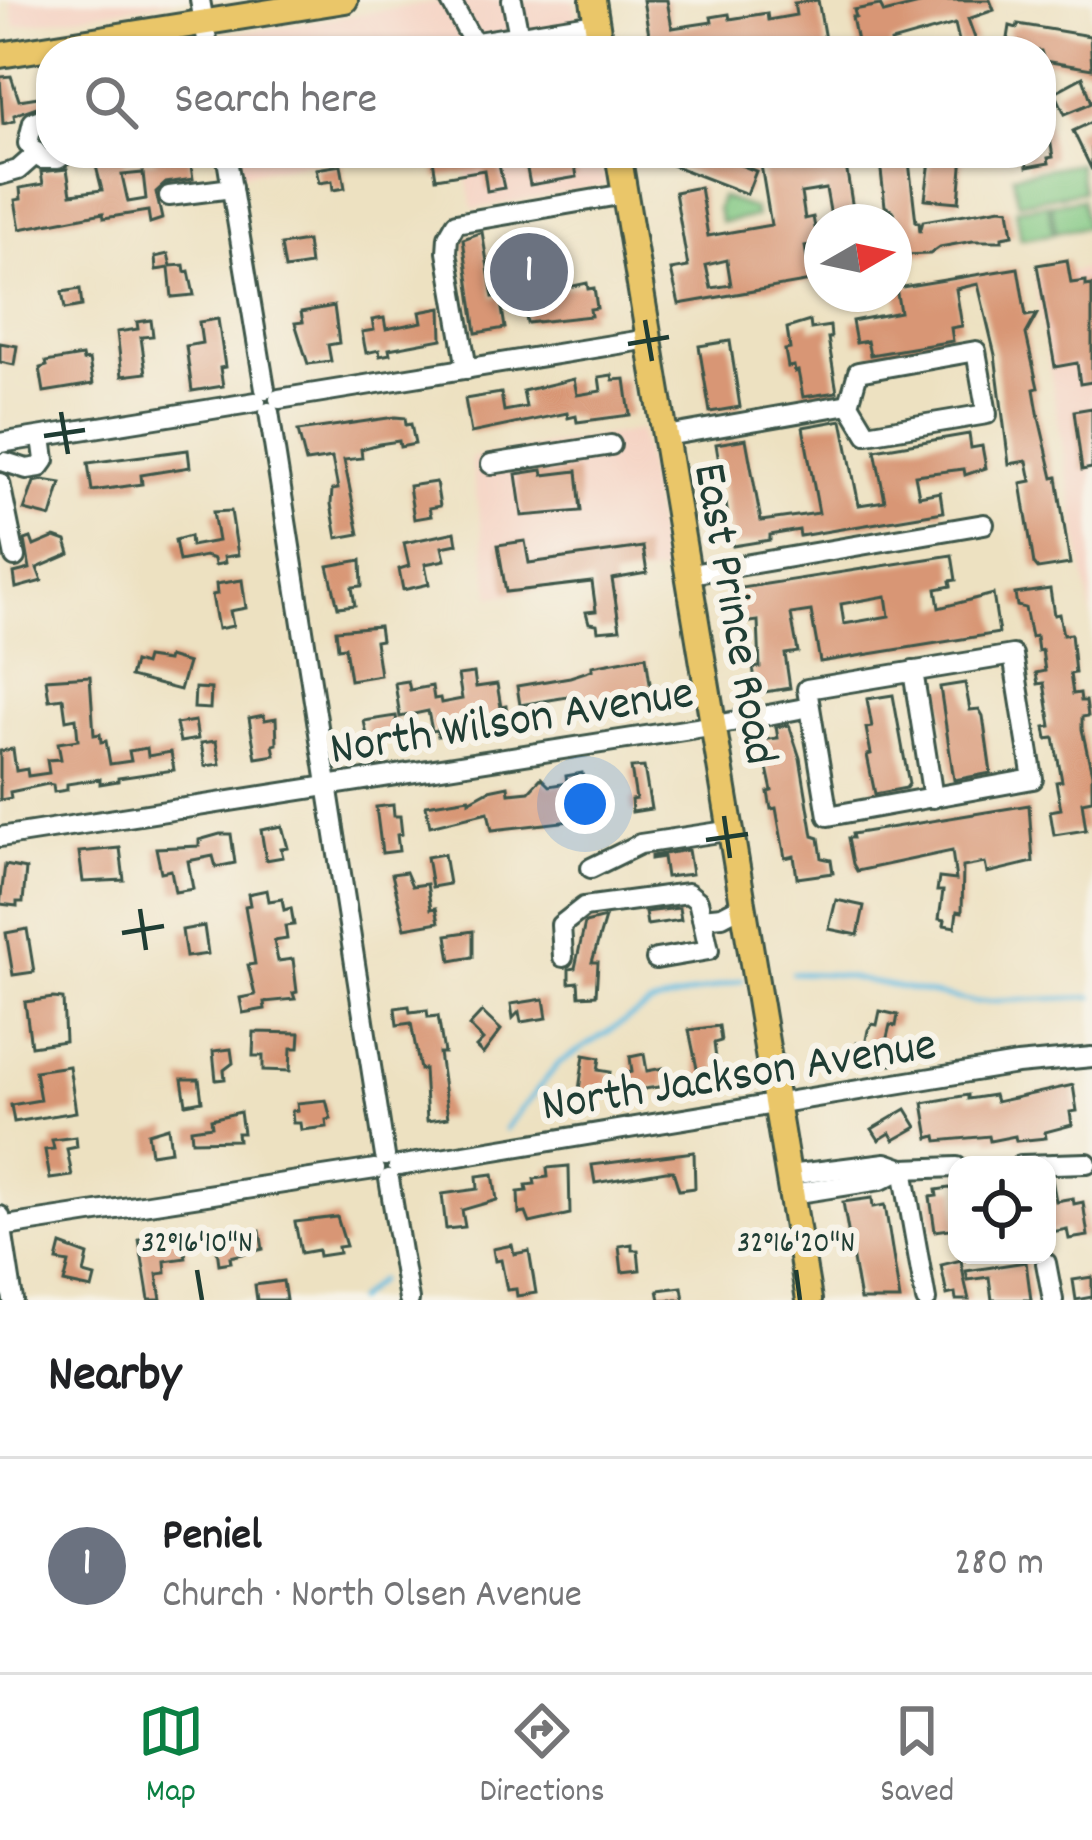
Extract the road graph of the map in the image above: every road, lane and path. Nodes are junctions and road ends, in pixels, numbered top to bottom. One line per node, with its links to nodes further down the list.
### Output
1 (345, 0): 4 (main road)
2 (450, 0): 7 (street)
3 (512, 0): 8 (street)
4 (202, 11): 6 (main road)
5 (595, 12): 9 (street)
6 (90, 36)
7 (471, 36)
8 (518, 36)
9 (557, 36)
10 (36, 48): 11 (main road)
11 (0, 56)
12 (36, 120): 13 (street)
13 (35, 155): 16 (street)
14 (229, 168): 17 (street)
15 (621, 168): 18 (main road, East Prince Road)
16 (0, 175)
17 (232, 188): 19 (street); 22 (street)
18 (625, 194): 20 (main road, East Prince Road); 21 (street)
19 (169, 196)
20 (649, 339): 21 (street); 24 (main road, East Prince Road)
21 (467, 369): 22 (street)
22 (267, 400): 25 (street); 36 (street)
23 (849, 404): 23 (street); 24 (street)
24 (666, 436): 32 (main road, East Prince Road)
25 (42, 437): 27 (street); 27 (street)
26 (611, 445): 28 (street)
27 (2, 455)
28 (491, 464)
29 (0, 483): 31 (street)
30 (985, 524): 32 (street)
31 (16, 557)
32 (691, 574): 35 (main road, East Prince Road)
33 (913, 671): 34 (street, North Wilson Avenue); 37 (street); 37 (street, North Wilson Avenue)
34 (810, 707): 35 (street, North Wilson Avenue); 37 (street)
35 (716, 725): 36 (street, North Wilson Avenue); 38 (main road, East Prince Road)
36 (326, 786): 39 (street, North Wilson Avenue); 50 (street)
37 (933, 797)
38 (733, 830): 40 (street); 41 (main road, East Prince Road)
39 (0, 837)
40 (591, 868)
41 (745, 904): 42 (street); 46 (main road, East Prince Road)
42 (703, 918): 43 (street); 44 (street)
43 (562, 957)
44 (656, 959)
45 (1092, 1057): 46 (street, North Jackson Avenue)
46 (777, 1105): 50 (street, North Jackson Avenue); 52 (main road, East Prince Road)
47 (1087, 1162): 48 (street)
48 (1056, 1163)
49 (948, 1167): 51 (street)
50 (387, 1168): 54 (street, North Jackson Avenue); 57 (street)
51 (903, 1169): 52 (street); 59 (street)
52 (790, 1184): 58 (main road, East Prince Road)
53 (0, 1216): 54 (street)
54 (1, 1227): 56 (street)
55 (1046, 1264): 60 (street)
56 (14, 1300)
57 (409, 1300)
58 (809, 1300)
59 (926, 1300)
60 (1053, 1300)

